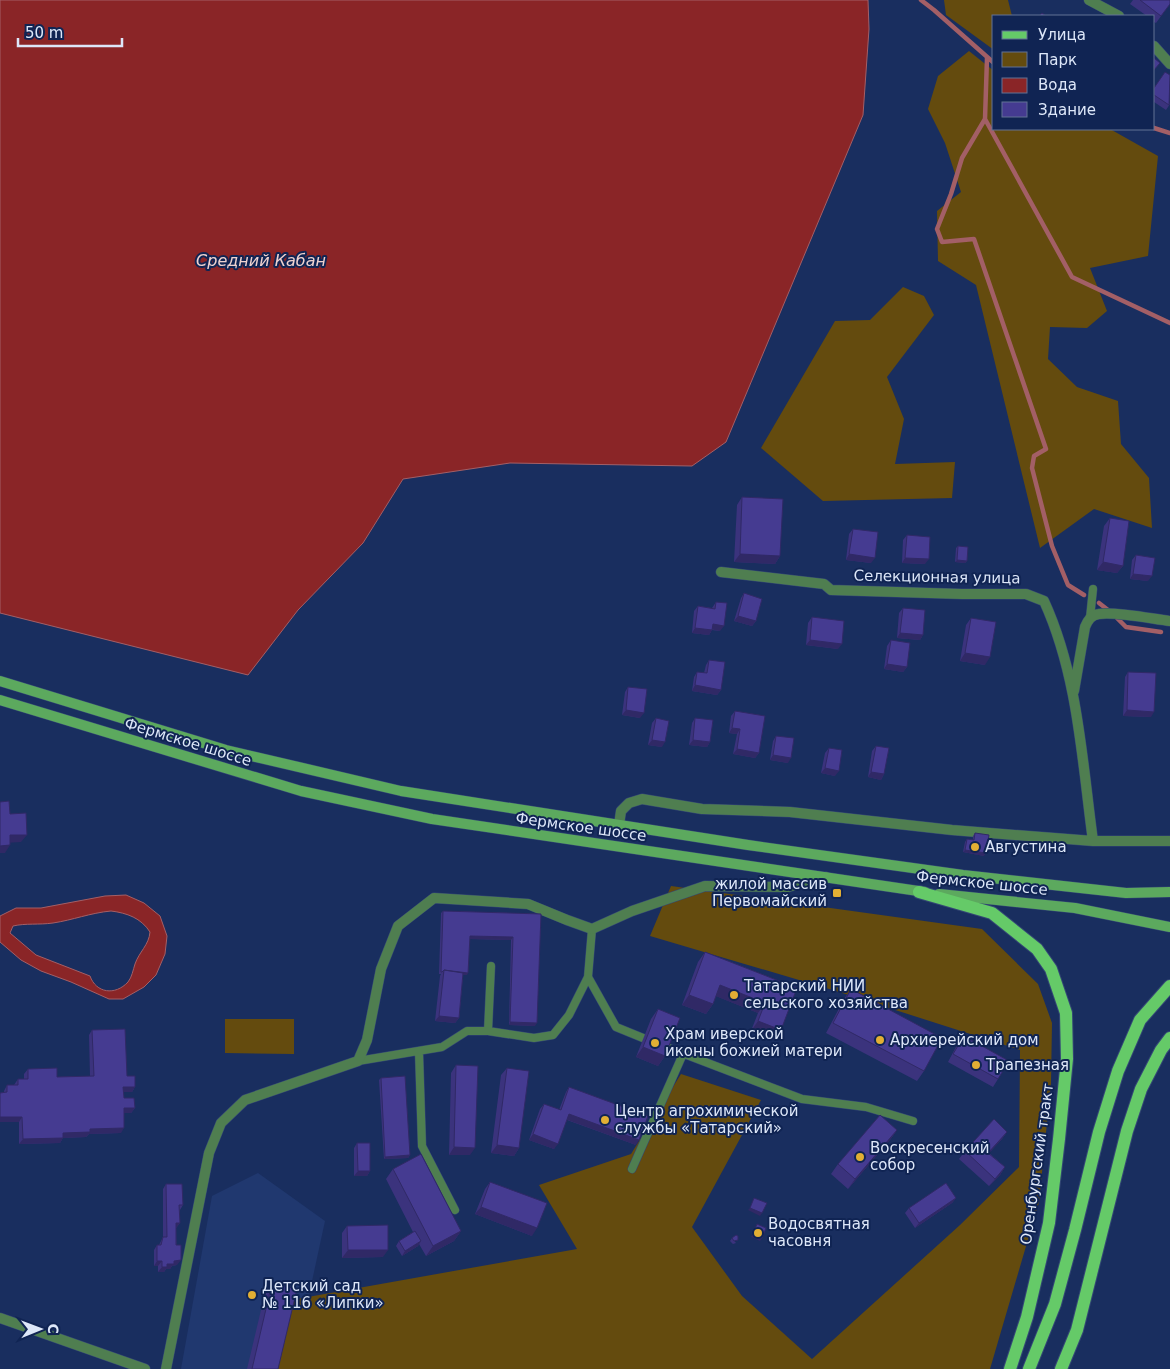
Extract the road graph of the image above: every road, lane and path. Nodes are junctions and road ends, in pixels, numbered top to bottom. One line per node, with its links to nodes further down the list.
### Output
1 (1089, 0): 2 (street)
2 (1117, 15)
3 (1155, 47): 4 (street)
4 (1170, 64)
5 (721, 572): 10 (street, Селекционная улица)
6 (1093, 589): 7 (lane)
7 (1090, 618): 8 (street); 10 (street)
8 (1170, 621)
9 (0, 680): 12 (main road, Фермское шоссе)
10 (1074, 695): 13 (street)
11 (0, 700): 15 (main road, Фермское шоссе)
12 (619, 825): 13 (street); 17 (main road, Фермское шоссе)
13 (1092, 840): 14 (street)
14 (1170, 841)
15 (826, 877): 16 (main road, Фермское шоссе); 19 (street)
16 (919, 892): 18 (main road, Фермское шоссе); 36 (main road, Оренбургский тракт)
17 (1170, 892)
18 (1170, 927)
19 (592, 929): 21 (lane); 29 (street)
20 (491, 966): 23 (lane)
21 (588, 977): 23 (lane); 24 (lane)
22 (1170, 986): 37 (main road)
23 (488, 1031): 27 (lane)
24 (644, 1038)
25 (1170, 1038): 38 (main road)
26 (666, 1047): 28 (lane)
27 (419, 1052): 29 (lane); 32 (lane)
28 (683, 1054): 30 (lane); 31 (lane)
29 (358, 1061): 35 (street)
30 (913, 1120)
31 (632, 1169)
32 (455, 1210)
33 (0, 1318): 34 (street)
34 (145, 1369)
35 (166, 1369)
36 (1010, 1369)
37 (1029, 1369)
38 (1061, 1369)

